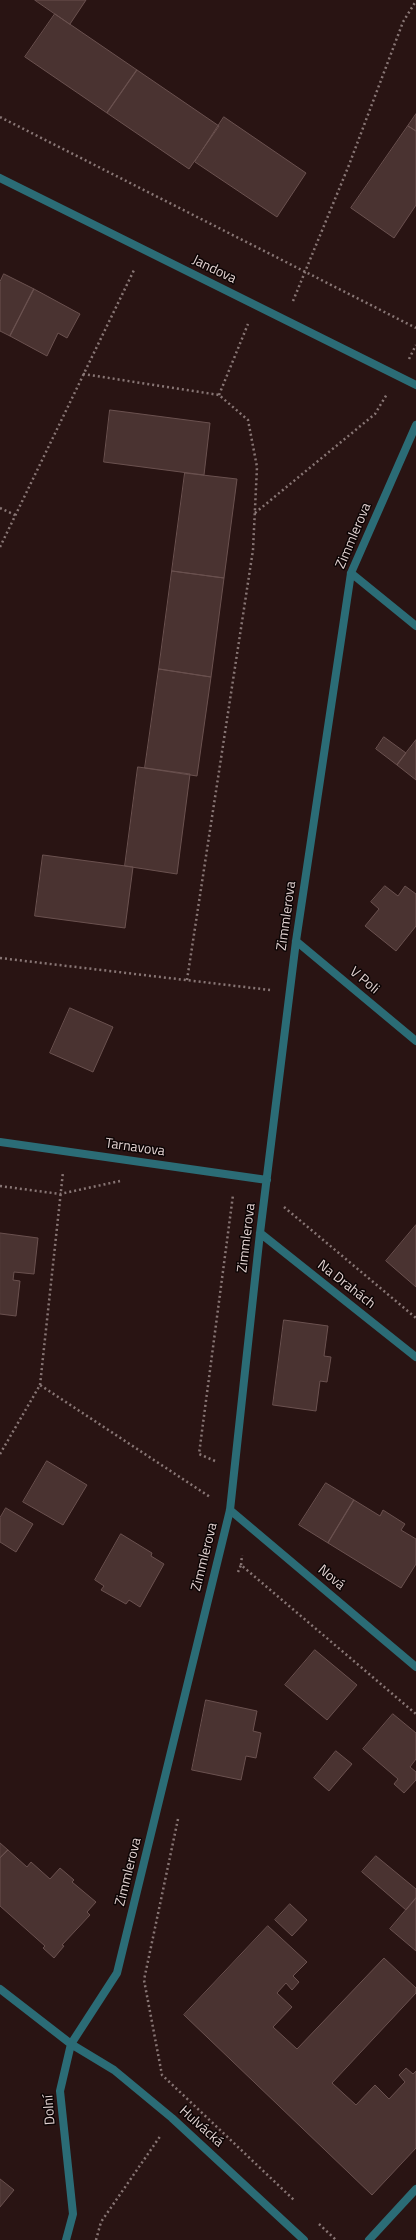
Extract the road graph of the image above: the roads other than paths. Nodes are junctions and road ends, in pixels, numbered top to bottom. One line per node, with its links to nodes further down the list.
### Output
1 (0, 178): 2 (street, Jandova)
2 (416, 385)
3 (416, 425): 4 (street, Zimmlerova)
4 (351, 574): 5 (street); 6 (street, Zimmlerova)
5 (416, 626)
6 (296, 941): 7 (street, V Poli); 9 (street, Zimmlerova)
7 (416, 1041)
8 (0, 1142): 9 (street, Tarnavova)
9 (267, 1180): 10 (street, Zimmlerova)
10 (260, 1233): 11 (street, Na Drahách); 12 (street, Zimmlerova)
11 (416, 1357)
12 (230, 1510): 13 (street, Nová); 15 (street, Zimmlerova)
13 (416, 1666)
14 (0, 1989): 15 (street)
15 (71, 2044): 17 (street, Dolní); 18 (street, Hulvácká)
16 (416, 2189): 19 (street)
17 (66, 2240)
18 (304, 2240)
19 (369, 2240)

